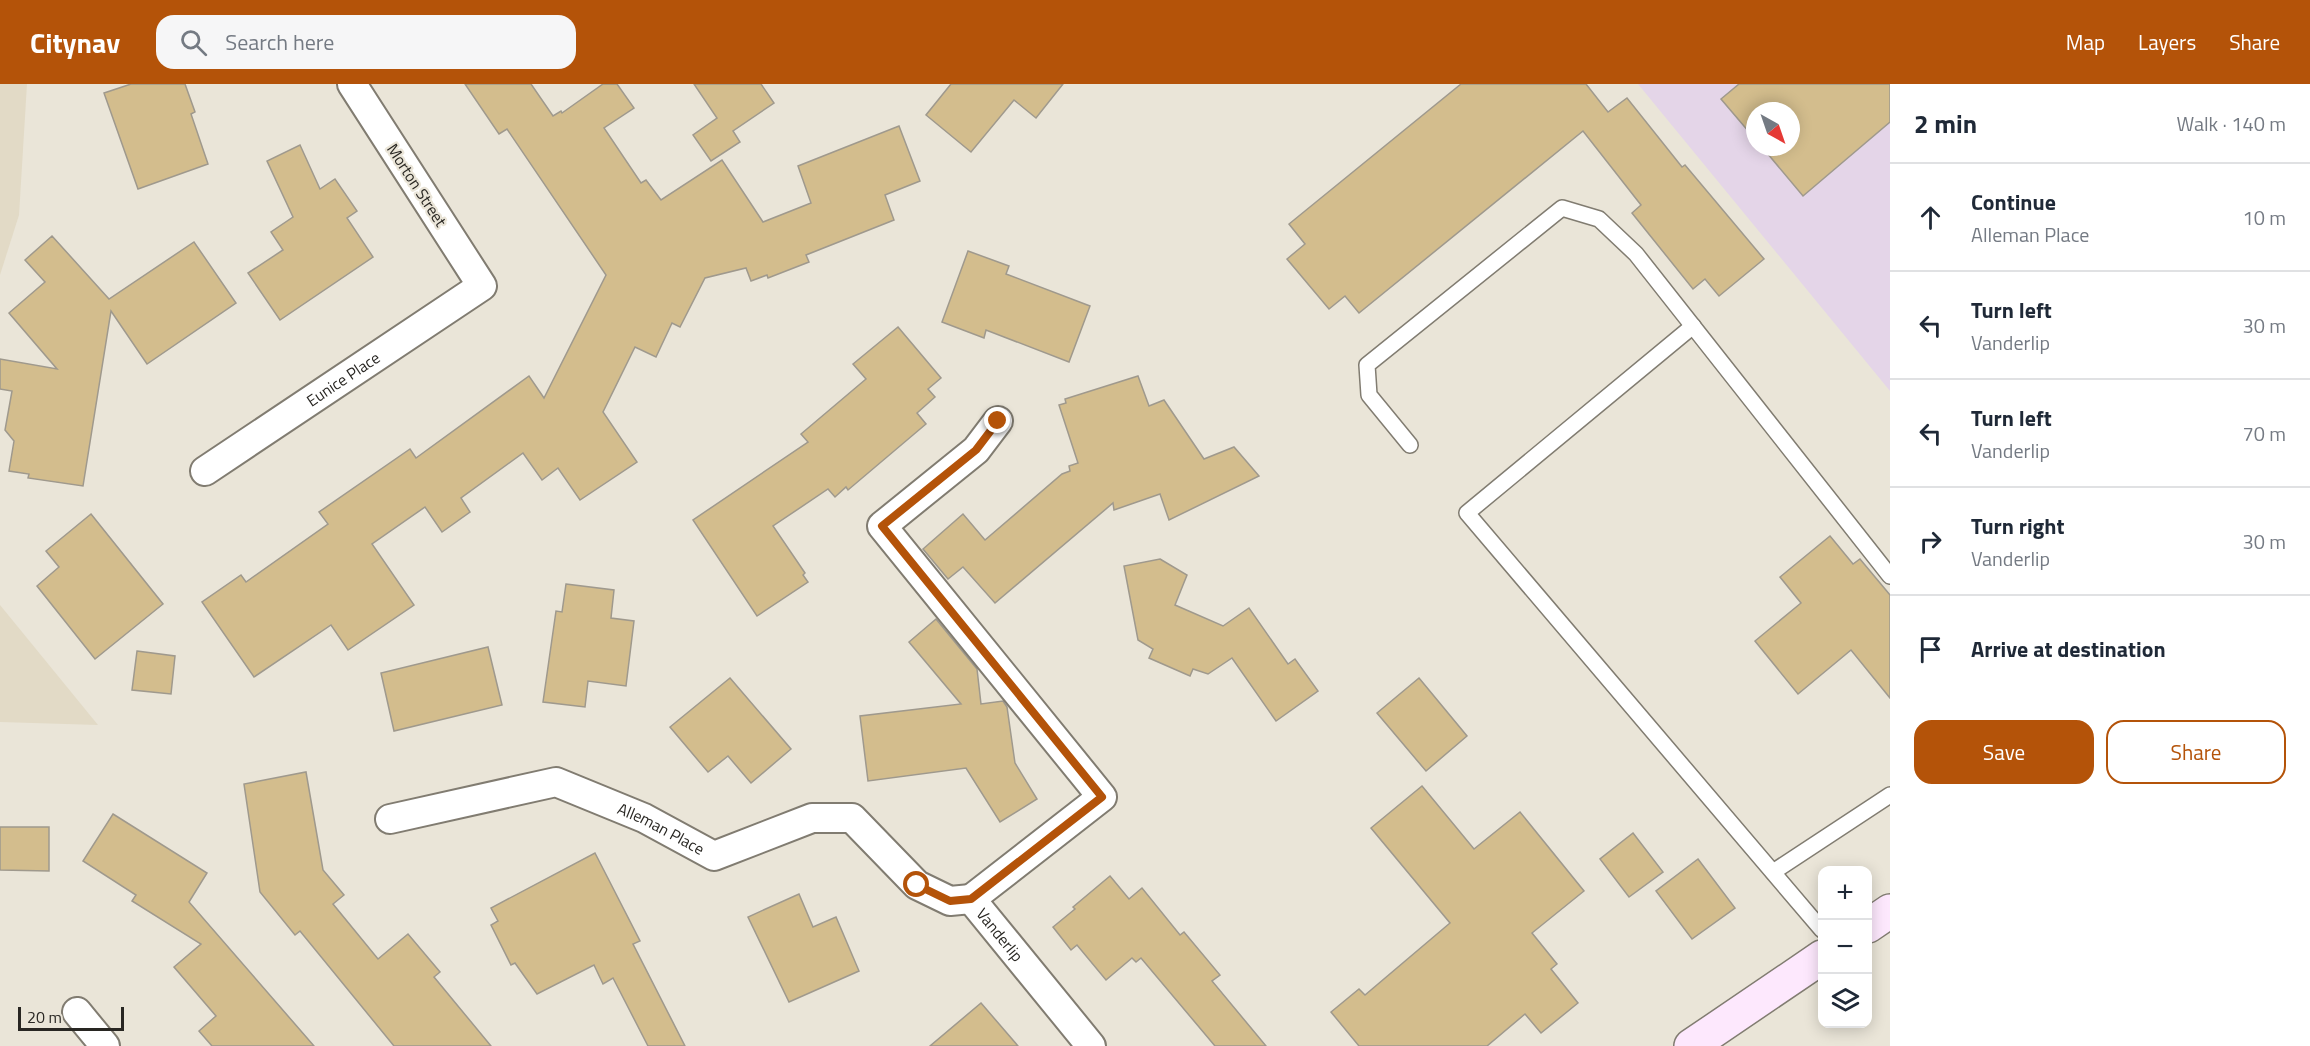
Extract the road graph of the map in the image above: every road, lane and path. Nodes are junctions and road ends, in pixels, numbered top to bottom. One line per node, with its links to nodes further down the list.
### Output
1 (352, 84): 2 (street, Morton Street)
2 (482, 286): 6 (street, Eunice Place)
3 (1693, 326): 5 (lane); 7 (lane); 10 (lane)
4 (998, 421): 11 (street, Vanderlip)
5 (1410, 445)
6 (205, 471)
7 (1890, 576)
8 (1890, 795): 10 (lane)
9 (390, 819): 11 (street, Alleman Place)
10 (1773, 872): 14 (lane)
11 (971, 899): 18 (street, Vanderlip)
12 (1890, 911): 13 (street)
13 (1872, 923)
14 (1818, 925)
15 (1818, 960): 19 (street)
16 (77, 1012): 17 (street)
17 (105, 1046)
18 (1091, 1046)
19 (1691, 1046)

